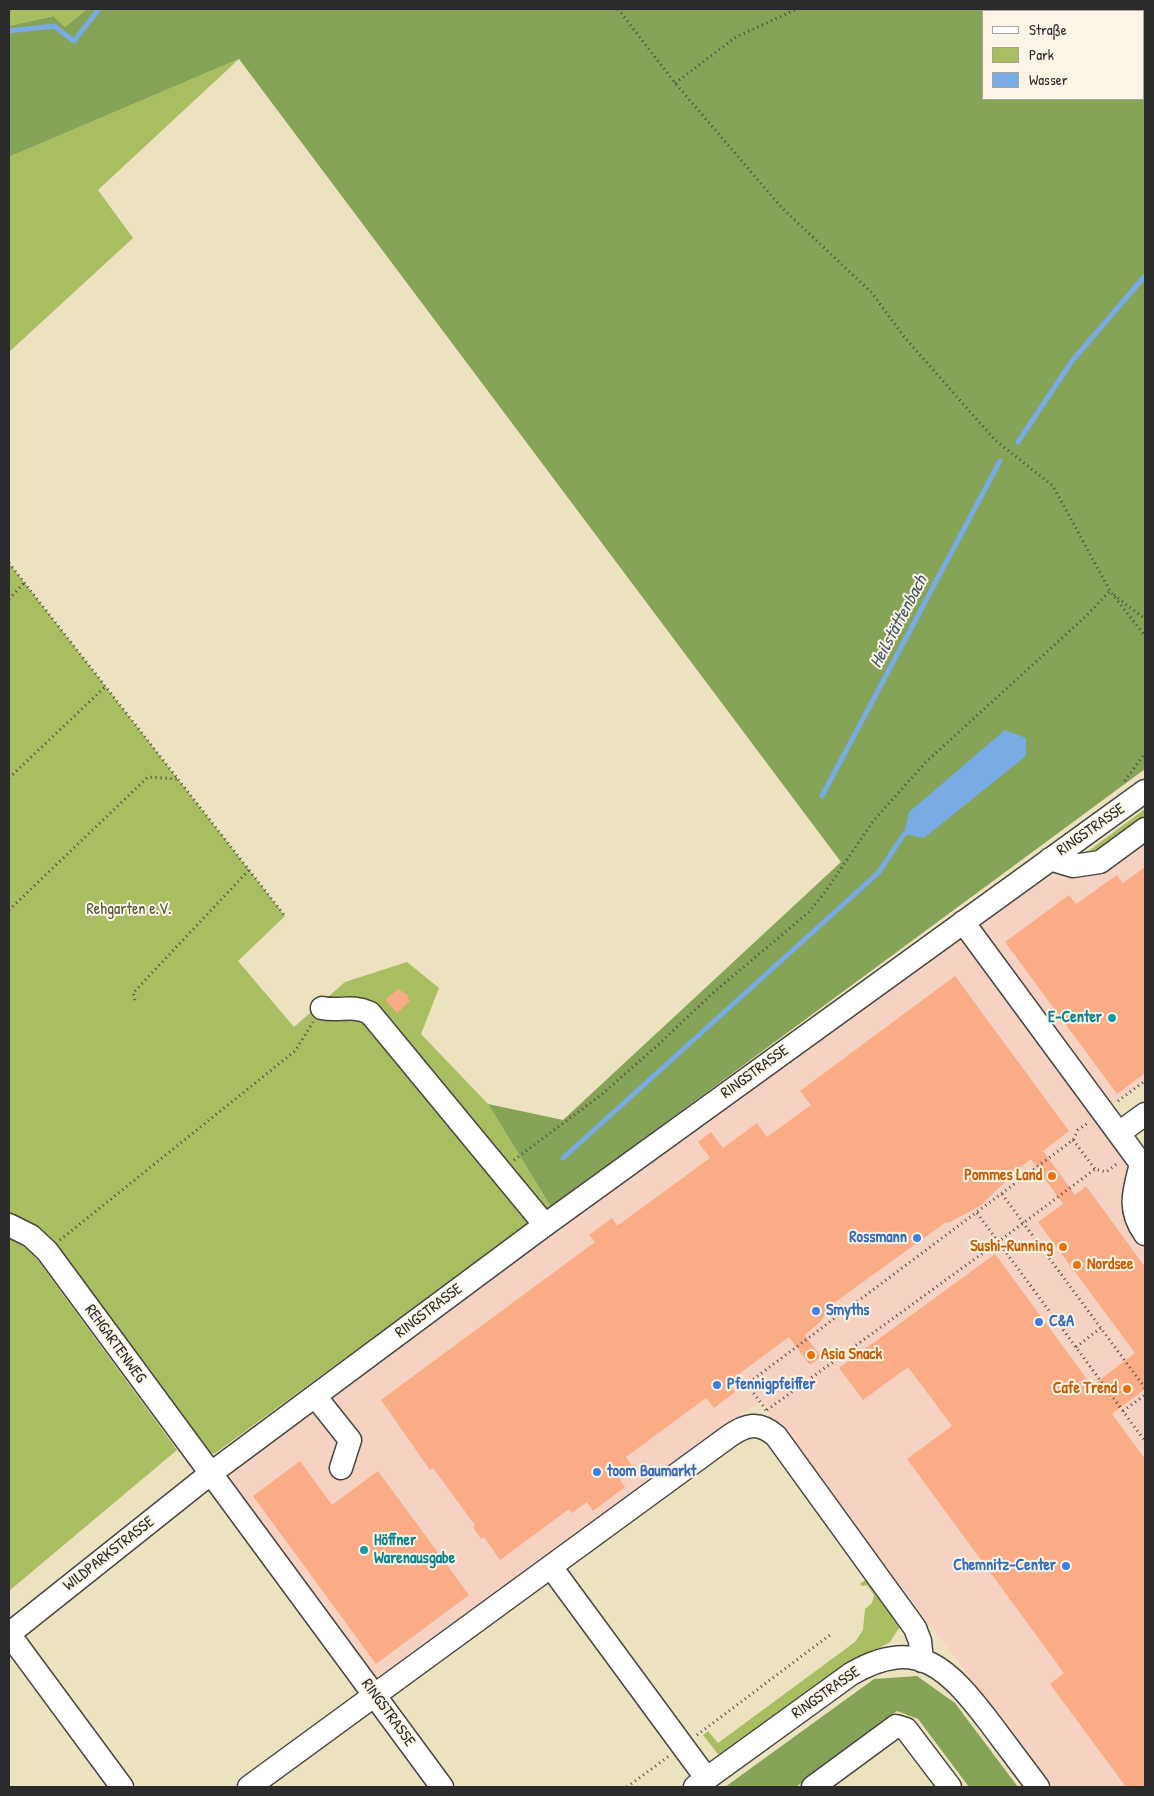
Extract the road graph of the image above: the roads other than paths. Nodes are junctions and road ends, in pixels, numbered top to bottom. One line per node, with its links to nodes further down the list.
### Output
1 (1145, 791): 3 (street, RINGSTRASSE)
2 (1145, 829): 3 (street)
3 (1050, 859): 4 (street, RINGSTRASSE)
4 (963, 922): 7 (street); 9 (street, RINGSTRASSE)
5 (322, 1008): 9 (street)
6 (1145, 1114): 7 (street)
7 (1119, 1133): 8 (street)
8 (1140, 1162): 11 (street)
9 (545, 1225): 12 (street, RINGSTRASSE)
10 (9, 1226): 14 (street, REHGARTENWEG)
11 (1145, 1234)
12 (315, 1396): 13 (street); 14 (street, RINGSTRASSE)
13 (341, 1468)
14 (210, 1474): 16 (street, WILDPARKSTRASSE); 18 (street, RINGSTRASSE)
15 (551, 1567): 17 (street); 18 (street); 19 (street)
16 (9, 1634): 20 (street)
17 (922, 1661): 19 (street, RINGSTRASSE); 25 (street, RINGSTRASSE)
18 (376, 1696): 21 (street); 22 (street, RINGSTRASSE)
19 (701, 1783)
20 (122, 1787)
21 (249, 1787)
22 (442, 1787)
23 (813, 1787): 24 (street)
24 (950, 1787)
25 (1038, 1787)

